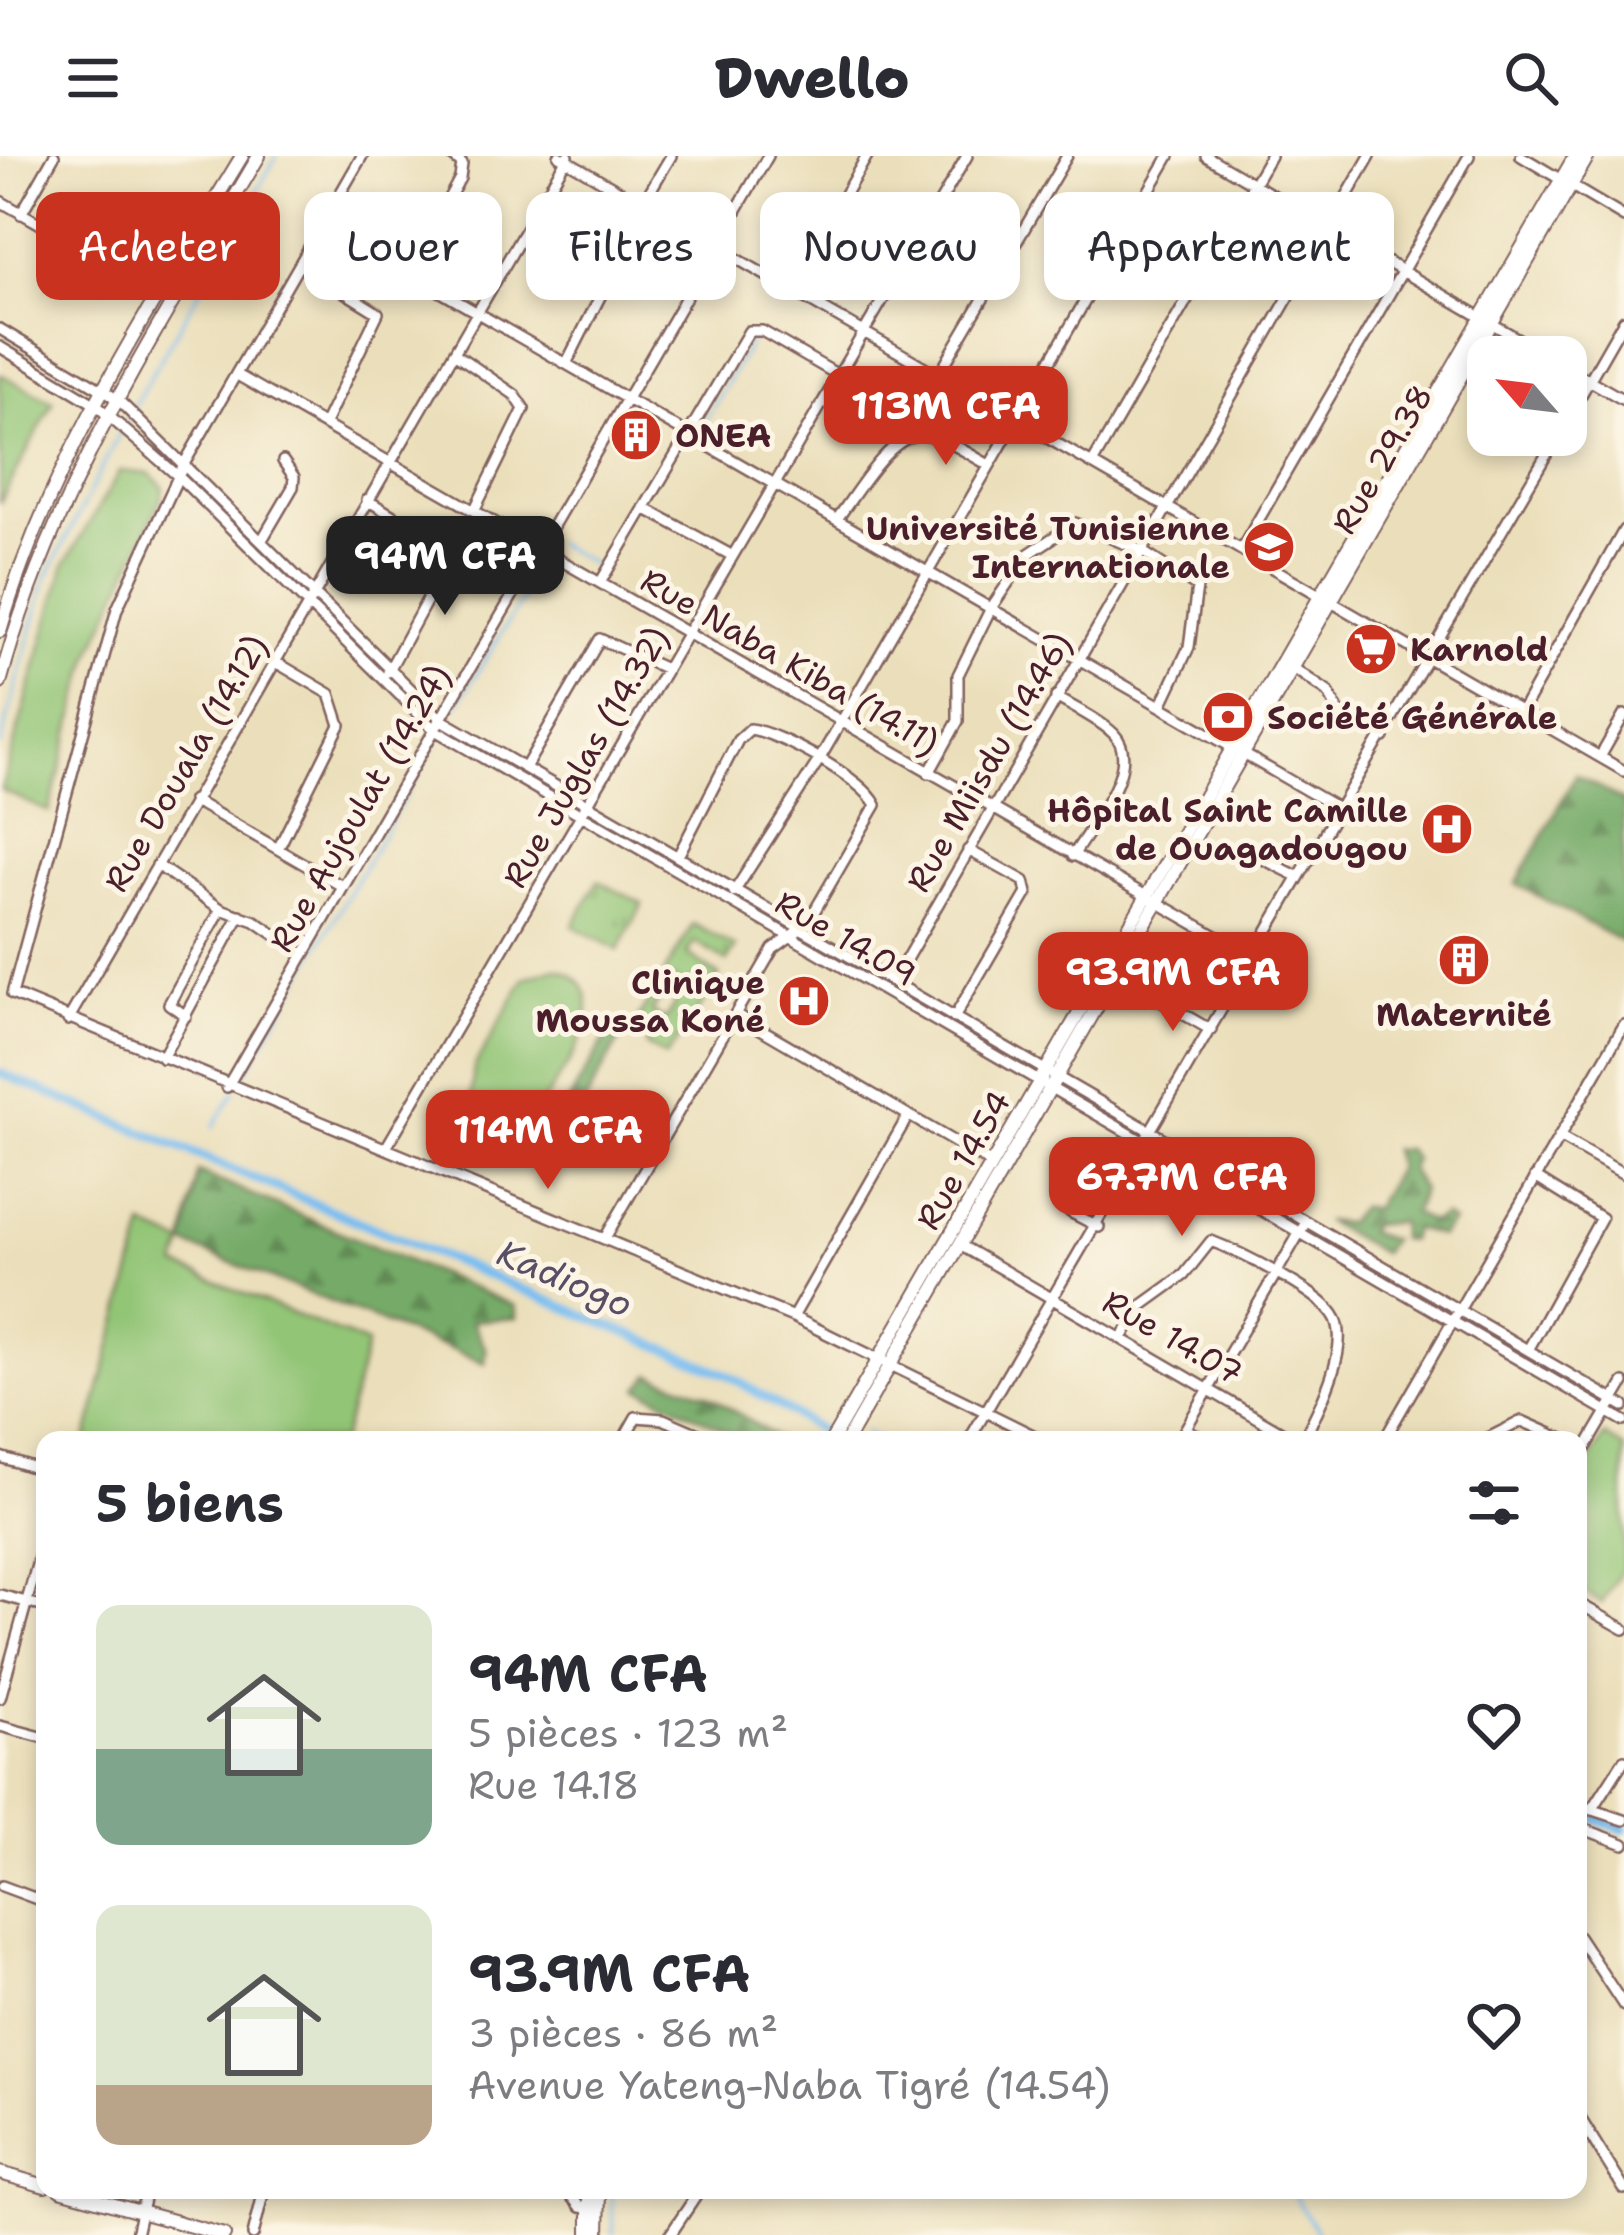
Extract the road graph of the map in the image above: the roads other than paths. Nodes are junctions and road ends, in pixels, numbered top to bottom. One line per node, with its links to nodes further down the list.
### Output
1 (54, 156): 33 (street)
2 (242, 156): 22 (main road)
3 (259, 156): 63 (main road)
4 (362, 156): 23 (street)
5 (671, 156): 27 (street)
6 (768, 156): 32 (street, Rue Aujoulat (14.24))
7 (867, 156): 28 (street)
8 (967, 156): 51 (street, Rue Juglas (14.32))
9 (1067, 156): 56 (street)
10 (1169, 156): 67 (street)
11 (1206, 156): 21 (street)
12 (1270, 156): 21 (street)
13 (1370, 156): 30 (street, Rue Miisdu (14.46))
14 (1469, 156): 40 (street)
15 (1521, 156): 20 (street)
16 (1575, 156): 20 (main road, Rue 29.38)
17 (1588, 156): 20 (main road, Rue 29.38)
18 (564, 157): 25 (street, Rue Douala (14.12)); 26 (street)
19 (455, 158): 24 (street)
20 (1567, 181): 34 (street); 48 (main road, Rue 29.38)
21 (1254, 184): 29 (street); 74 (street)
22 (220, 192)
23 (341, 192)
24 (452, 192)
25 (546, 192)
26 (625, 192)
27 (650, 192)
28 (846, 192)
29 (1268, 192)
30 (1350, 192)
31 (0, 202): 33 (street)
32 (736, 212)
33 (21, 214): 35 (street)
34 (1624, 217)
35 (36, 222)
36 (526, 228): 47 (street, Rue Douala (14.12))
37 (304, 262): 38 (street)
38 (302, 266): 58 (street); 68 (street)
39 (1394, 266): 40 (street)
40 (1402, 271): 48 (street); 87 (street)
41 (155, 300): 61 (main road)
42 (460, 300): 47 (street)
43 (601, 300): 55 (street)
44 (685, 300): 62 (street, Rue Aujoulat (14.24))
45 (814, 300): 51 (street)
46 (1287, 300): 79 (street, Rue Miisdu (14.46))
47 (477, 310): 54 (street, Rue Douala (14.12)); 55 (street)
48 (1487, 320): 52 (street); 91 (main road, Rue 29.38)
49 (1624, 320): 59 (street)
50 (0, 329): 61 (street, Rue 14.09)
51 (865, 329): 56 (street); 57 (street, Rue Juglas (14.32))
52 (1514, 336)
53 (0, 346): 65 (street, Rue 14.09)
54 (454, 353): 71 (street, Rue Douala (14.12)); 81 (street)
55 (567, 362): 62 (street)
56 (939, 374): 67 (street)
57 (838, 375): 69 (street); 77 (street, Rue Juglas (14.32))
58 (239, 376): 68 (street, Rue Naba Kiba (14.11)); 73 (street)
59 (1589, 381): 60 (street); 64 (street)
60 (1587, 384)
61 (104, 390): 63 (street, Rue 14.09); 65 (main road)
62 (629, 397): 69 (street); 85 (street, Rue Aujoulat (14.24))
63 (117, 399): 66 (main road); 73 (street, Rue 14.09)
64 (1624, 400)
65 (96, 405): 66 (street, Rue 14.09); 94 (main road)
66 (108, 415): 76 (street, Rue 14.09); 102 (main road)
67 (1017, 420): 74 (street); 75 (street)
68 (325, 423): 71 (street, Rue Naba Kiba (14.11))
69 (688, 432): 77 (street); 80 (street)
70 (1546, 456): 97 (street)
71 (389, 460): 78 (street, Rue Douala (14.12)); 81 (street, Rue Naba Kiba (14.11))
72 (283, 461): 84 (street)
73 (184, 464): 76 (street); 84 (street, Rue 14.09)
74 (1092, 464): 79 (street)
75 (989, 465): 82 (street); 89 (street)
76 (178, 476): 92 (street, Rue 14.09); 143 (street)
77 (773, 482): 82 (street); 88 (street, Rue Juglas (14.32))
78 (367, 500): 92 (street, Rue Douala (14.12)); 101 (street)
79 (1166, 506): 86 (street, Rue Miisdu (14.46)); 87 (street)
80 (644, 508): 88 (street); 90 (street)
81 (474, 511): 85 (street, Rue Naba Kiba (14.11))
82 (837, 519): 89 (street)
83 (1624, 530): 105 (street)
84 (262, 540): 92 (street, Rue 14.09)
85 (540, 549): 90 (street, Rue Naba Kiba (14.11)); 108 (street, Rue Aujoulat (14.24))
86 (1140, 550): 93 (street); 96 (street, Rue Miisdu (14.46)); 104 (street)
87 (1241, 550): 91 (street)
88 (731, 555): 95 (street, Rue Juglas (14.32))
89 (926, 569): 93 (street); 107 (street)
90 (600, 584): 95 (street, Rue Naba Kiba (14.11))
91 (1326, 599): 97 (street); 99 (main road); 110 (main road)
92 (311, 602): 98 (street, Rue Douala (14.12)); 101 (street, Rue 14.09); 108 (street, Rue 14.09)
93 (991, 608): 96 (street); 115 (street)
94 (0, 631)
95 (689, 633): 100 (street, Rue Juglas (14.32)); 107 (street, Rue Naba Kiba (14.11))
96 (1077, 659): 103 (street, Rue Miisdu (14.46)); 104 (street)
97 (1431, 660): 105 (street); 109 (street)
98 (274, 661): 116 (street, Rue Douala (14.12)); 121 (street)
99 (1293, 668): 109 (street); 110 (main road)
100 (666, 670): 113 (street); 117 (street, Rue Juglas (14.32))
101 (388, 672): 108 (street, Rue 14.09)
102 (0, 683)
103 (1056, 697): 119 (street, Rue Miisdu (14.46)); 125 (street)
104 (1161, 706): 110 (street)
105 (1522, 712): 111 (street)
106 (1624, 715): 111 (street)
107 (841, 723): 112 (street); 115 (street, Rue Naba Kiba (14.11))
108 (439, 725): 113 (street, Rue 14.09); 120 (street, Rue 14.09); 128 (street, Rue Aujoulat (14.24))
109 (1384, 737): 118 (street)
110 (1237, 750): 118 (street); 130 (main road, Rue 14.54)
111 (1600, 757): 114 (street)
112 (820, 760): 124 (street); 129 (street); 134 (street)
113 (525, 768): 117 (street, Rue 14.09)
114 (1624, 771)
115 (929, 773): 119 (street, Rue Naba Kiba (14.11))
116 (193, 800): 121 (street); 126 (street, Rue Douala (14.12))
117 (587, 803): 120 (street, Rue Juglas (14.32)); 124 (street, Rue 14.09)
118 (1339, 808): 127 (street)
119 (992, 809): 122 (street, Rue Miisdu (14.46)); 125 (street, Rue Naba Kiba (14.11))
120 (580, 818): 131 (street, Rue 14.09); 152 (street, Rue Juglas (14.32))
121 (278, 849): 128 (street)
122 (968, 850): 138 (street, Rue Miisdu (14.46)); 142 (street)
123 (1253, 854): 127 (street)
124 (678, 856): 129 (street, Rue 14.09)
125 (1073, 856): 130 (street, Rue Naba Kiba (14.11))
126 (157, 865): 132 (street); 143 (street, Rue Douala (14.12))
127 (1298, 877): 137 (street)
128 (342, 886): 136 (street, Rue Aujoulat (14.24))
129 (736, 890): 131 (street); 134 (street, Rue 14.09)
130 (1151, 900): 137 (street, Rue Naba Kiba (14.11)); 147 (main road, Rue 14.54)
131 (729, 902): 135 (street, Rue 14.09)
132 (221, 909): 133 (street); 141 (street)
133 (240, 915): 136 (street); 141 (street)
134 (801, 928): 135 (street); 138 (street, Rue 14.09)
135 (790, 936): 140 (street); 147 (street, Rue 14.09)
136 (304, 956): 148 (street, Rue Aujoulat (14.24))
137 (1251, 956): 145 (street)
138 (893, 982): 142 (street, Rue 14.09)
139 (1157, 999): 145 (street)
140 (735, 1014): 149 (street); 159 (street)
141 (186, 1016): 146 (street)
142 (954, 1018): 147 (street, Rue 14.09)
143 (68, 1020): 146 (street)
144 (1624, 1026): 150 (street)
145 (1210, 1030): 151 (street)
146 (162, 1058): 148 (street)
147 (1048, 1080): 151 (street, Rue 14.09); 153 (main road, Rue 14.54); 160 (main road)
148 (227, 1087): 152 (street)
149 (908, 1116): 153 (street); 164 (street)
150 (1558, 1137): 154 (street); 155 (street)
151 (1150, 1139): 157 (street, Rue 14.09); 158 (street)
152 (386, 1148): 159 (street)
153 (992, 1164): 167 (main road, Rue 14.54)
154 (1624, 1174)
155 (1535, 1177): 163 (street); 166 (street)
156 (1070, 1212): 158 (street)
157 (1303, 1226): 161 (street); 163 (street, Rue 14.09)
158 (1099, 1227): 162 (street)
159 (605, 1238): 164 (street)
160 (960, 1245): 162 (street, Rue 14.07); 167 (main road)
161 (1275, 1274): 165 (street); 169 (street); 182 (street)
162 (1055, 1300): 165 (street, Rue 14.07); 171 (street)
163 (1457, 1316): 166 (street, Rue 14.09); 172 (street, Rue 14.09); 183 (street)
164 (793, 1317): 167 (street)
165 (1122, 1338): 169 (street, Rue 14.07)
166 (1528, 1350): 170 (street, Rue 14.09)
167 (883, 1363): 171 (street); 177 (main road, Rue 14.54)
168 (1624, 1383): 170 (street)
169 (1209, 1388): 174 (street); 181 (street, Rue 14.07)
170 (1619, 1403): 172 (street)
171 (986, 1409): 178 (street); 179 (street)
172 (1608, 1412): 173 (street, Rue 14.09); 186 (street)
173 (1624, 1421)
174 (1186, 1429): 180 (street)
175 (628, 1431): 176 (street)
176 (688, 1431)
177 (844, 1431)
178 (974, 1431)
179 (1026, 1431)
180 (1189, 1431)
181 (1283, 1431)
182 (1304, 1431)
183 (1389, 1431)
184 (1502, 1431): 185 (street)
185 (1545, 1431)
186 (1587, 1440)
187 (0, 1457): 188 (street)
188 (36, 1468)
189 (36, 1571): 191 (street)
190 (0, 1595): 191 (street)
191 (28, 1602): 192 (street); 195 (street)
192 (36, 1604)
193 (1587, 1608): 194 (street)
194 (1624, 1629)
195 (0, 1698)
196 (0, 1726): 197 (street)
197 (36, 1736)
198 (1624, 1760): 200 (street)
199 (1587, 1808): 200 (street)
200 (1592, 1810): 201 (street)
201 (1624, 1820)
202 (1587, 1830): 203 (street)
203 (1624, 1844)
204 (2, 1886): 205 (street)
205 (36, 1899)
206 (1587, 1950): 207 (street)
207 (1624, 2006)
208 (1587, 2129): 211 (street)
209 (0, 2173): 210 (main road)
210 (36, 2183)
211 (1624, 2189)
212 (93, 2199): 220 (main road)
213 (144, 2199): 220 (street)
214 (262, 2199): 223 (street)
215 (573, 2199): 219 (street)
216 (591, 2199): 219 (main road)
217 (597, 2199): 219 (main road)
218 (694, 2199): 226 (street)
219 (594, 2209): 224 (main road); 225 (main road)
220 (140, 2212): 221 (street); 222 (main road)
221 (136, 2235)
222 (224, 2235)
223 (253, 2235)
224 (589, 2235)
225 (598, 2235)
226 (670, 2235)

